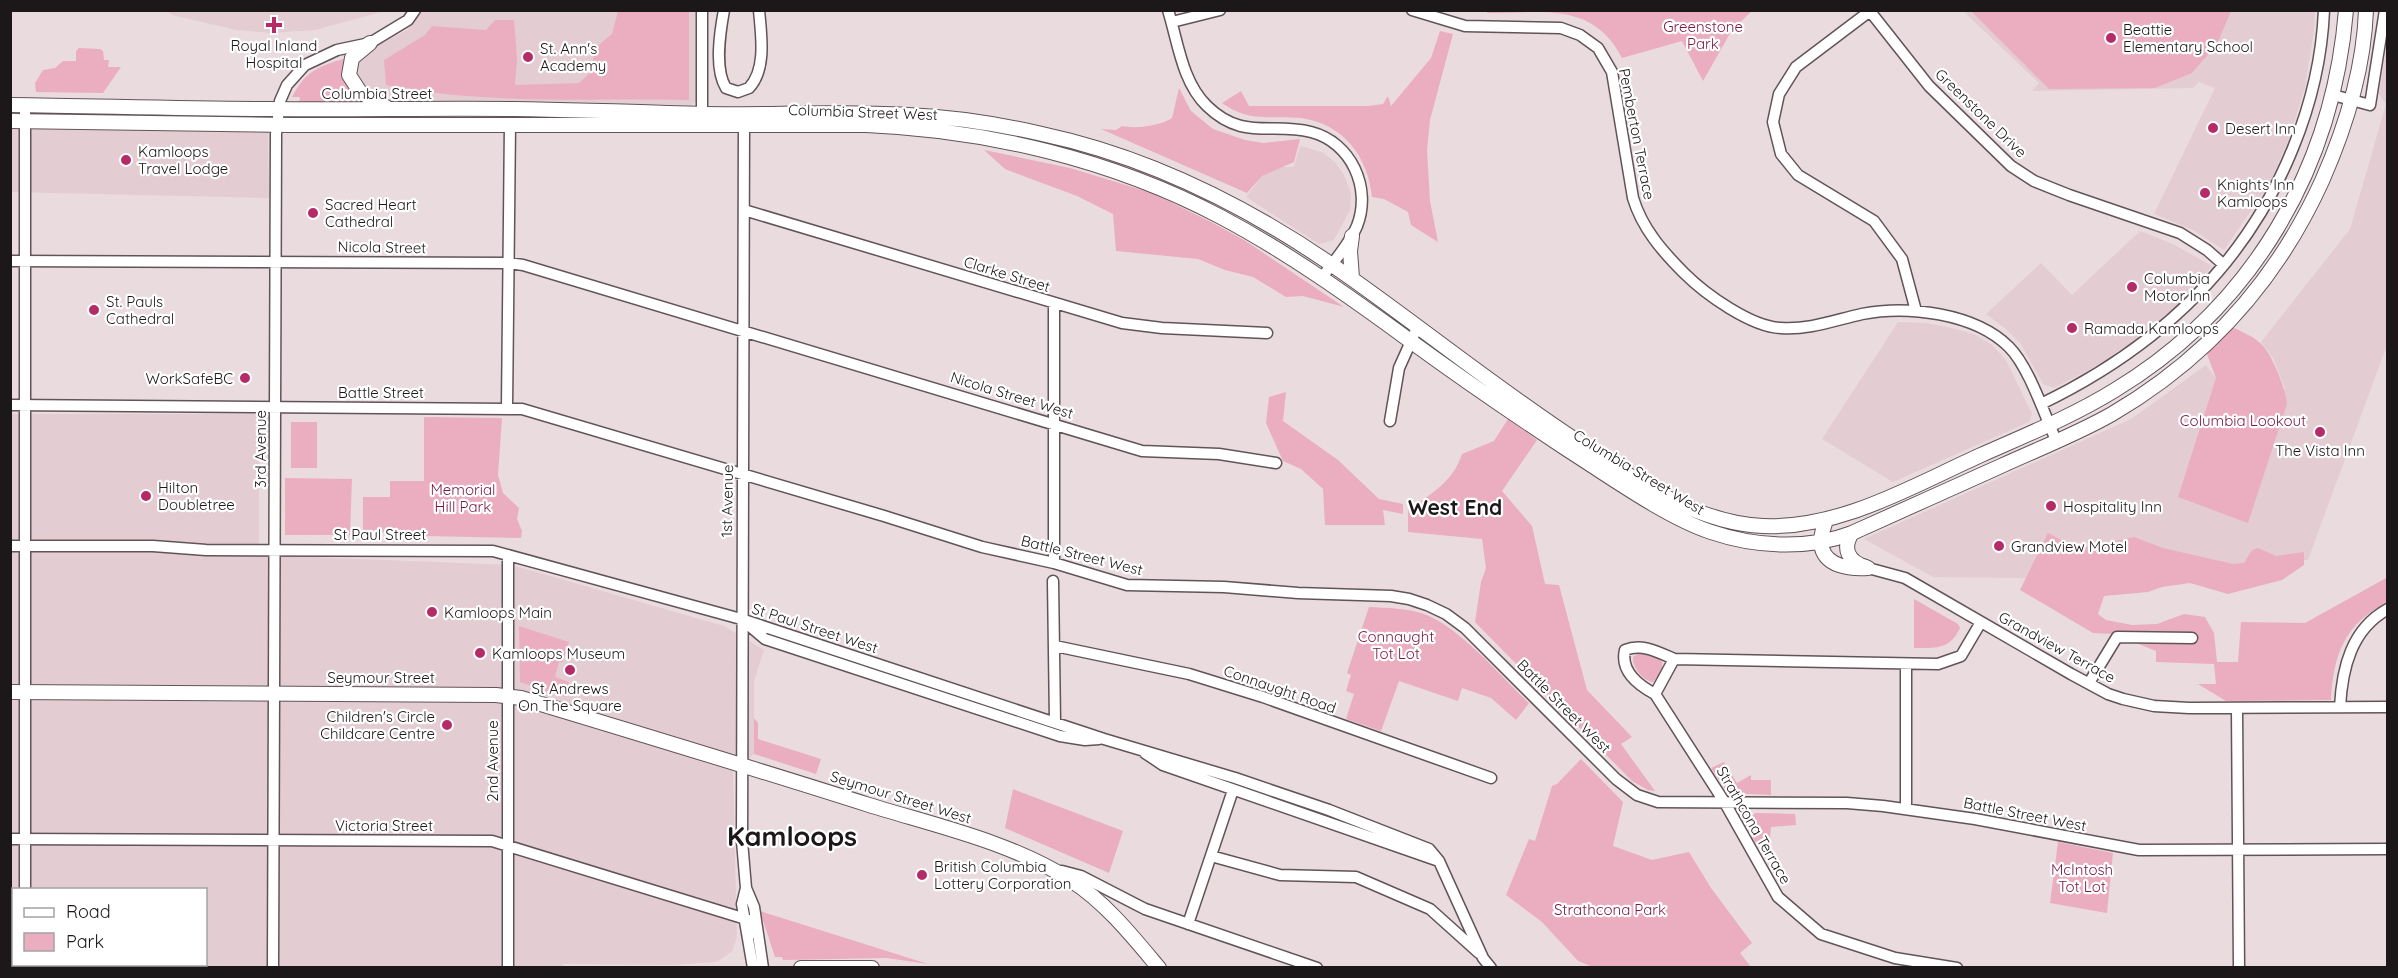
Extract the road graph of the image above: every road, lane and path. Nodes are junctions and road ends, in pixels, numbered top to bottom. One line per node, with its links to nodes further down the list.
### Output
1 (415, 10): 14 (street, 3rd Avenue)
2 (702, 10): 21 (street)
3 (724, 10): 4 (street)
4 (759, 10)
5 (1168, 10): 13 (street)
6 (1220, 10): 13 (street)
7 (1412, 10): 38 (street, Pemberton Terrace)
8 (2324, 10): 34 (street)
9 (2346, 10): 15 (main road, Columbia Street West)
10 (2366, 10): 16 (main road, Columbia Street West)
11 (2385, 10): 16 (street)
12 (1870, 11): 34 (street, Greenstone Drive); 38 (street)
13 (1172, 22): 28 (street)
14 (370, 43): 19 (main road); 20 (street, 3rd Avenue)
15 (2333, 94): 16 (street); 50 (main road, Columbia Street West)
16 (2350, 100): 51 (main road, Columbia Street West)
17 (10, 105): 18 (main road, Columbia Street)
18 (26, 105): 20 (main road, Columbia Street); 24 (street)
19 (390, 109): 20 (main road, Columbia Street); 21 (main road, Columbia Street)
20 (279, 110): 26 (street, 3rd Avenue)
21 (702, 119): 22 (main road, Columbia Street); 25 (main road, Columbia Street)
22 (744, 119): 27 (street, 1st Avenue); 33 (main road, Columbia Street West); 36 (main road, Columbia Street West)
23 (10, 121): 24 (main road, Columbia Street)
24 (26, 121): 26 (main road, Columbia Street); 30 (street)
25 (510, 124): 26 (main road, Columbia Street); 32 (street)
26 (277, 125): 31 (street, 3rd Avenue)
27 (744, 210): 37 (street, Clarke Street); 40 (street, 1st Avenue)
28 (1352, 236): 33 (street); 35 (main road)
29 (10, 261): 30 (street, Nicola Street)
30 (26, 261): 31 (street, Nicola Street); 45 (street)
31 (276, 261): 32 (street, Nicola Street); 46 (street, 3rd Avenue)
32 (508, 263): 40 (street, Nicola Street); 47 (street)
33 (1332, 265): 35 (main road, Columbia Street West); 36 (street)
34 (2224, 265): 43 (street)
35 (1352, 278): 39 (main road, Columbia Street West)
36 (1321, 279): 42 (main road, Columbia Street West)
37 (1054, 304): 41 (street, Clarke Street); 49 (street)
38 (1916, 311): 43 (street, Pemberton Terrace)
39 (1417, 328): 42 (street); 54 (main road, Columbia Street West)
40 (743, 331): 49 (street, Nicola Street West); 53 (street, 1st Avenue)
41 (1267, 333)
42 (1411, 342): 48 (street); 56 (main road, Columbia Street West)
43 (2040, 404): 50 (street, Pemberton Terrace)
44 (10, 405): 45 (street, Battle Street)
45 (25, 405): 46 (street, Battle Street); 57 (street)
46 (275, 406): 47 (street, Battle Street); 59 (street, 3rd Avenue)
47 (507, 407): 53 (street, Battle Street)
48 (1390, 421)
49 (1054, 423): 52 (street, Nicola Street West); 61 (street)
50 (2049, 424): 51 (street, Pemberton Terrace); 54 (main road, Columbia Street West)
51 (2056, 440): 55 (main road, Columbia Street West)
52 (1276, 464)
53 (743, 474): 61 (street, Battle Street West); 65 (street, 1st Avenue)
54 (1826, 520): 56 (main road)
55 (1852, 533): 56 (main road, Columbia Street West); 62 (main road)
56 (1821, 542): 62 (main road)
57 (24, 545): 58 (street, St Paul Street); 59 (street, St Paul Street); 73 (street)
58 (10, 546)
59 (274, 550): 60 (street, St Paul Street); 74 (street, 3rd Avenue)
60 (508, 555): 65 (street, St Paul Street); 76 (street, 2nd Avenue)
61 (1054, 563): 86 (street, Battle Street West)
62 (1868, 568): 66 (street, Grandview Terrace)
63 (1053, 581): 68 (street)
64 (2388, 609): 78 (street)
65 (741, 619): 80 (street, St Paul Street West); 81 (street, St Paul Street West); 83 (street, 1st Avenue)
66 (1981, 622): 70 (street); 71 (street, Grandview Terrace)
67 (2192, 638): 71 (street)
68 (1055, 646): 80 (street); 84 (street, Connaught Road)
69 (1674, 659): 70 (street); 75 (street); 75 (street, Strathcona Terrace)
70 (1906, 664): 87 (street)
71 (2088, 683): 79 (street, Grandview Terrace)
72 (10, 692): 73 (main road, Seymour Street)
73 (25, 692): 74 (main road, Seymour Street); 90 (street)
74 (274, 693): 76 (main road, Seymour Street); 89 (street, 3rd Avenue)
75 (1655, 694): 86 (street, Strathcona Terrace)
76 (507, 696): 83 (main road, Seymour Street); 91 (street, 2nd Avenue)
77 (2388, 706): 78 (street, Grandview Terrace)
78 (2340, 707): 79 (street, Grandview Terrace)
79 (2237, 709): 93 (street)
80 (1055, 722): 81 (street, St Paul Street West)
81 (1104, 739): 82 (street, St Paul Street West)
82 (1137, 748): 85 (street, St Paul Street West); 95 (street, St Paul Street West)
83 (741, 764): 96 (main road, Seymour Street West); 98 (street, 1st Avenue)
84 (1491, 778)
85 (1233, 790): 94 (street); 95 (street, St Paul Street West)
86 (1725, 803): 87 (street, Battle Street West); 112 (street, Strathcona Terrace)
87 (1906, 809): 93 (street, Battle Street West)
88 (10, 839): 90 (street, Victoria Street)
89 (273, 839): 90 (street, Victoria Street); 91 (street, Victoria Street); 103 (street, 3rd Avenue)
90 (26, 840): 97 (street)
91 (507, 845): 99 (street, Victoria Street); 104 (street, 2nd Avenue)
92 (2388, 849): 93 (street, Battle Street West)
93 (2238, 850): 113 (street)
94 (1211, 856): 100 (street); 102 (street)
95 (1439, 861): 102 (street, St Paul Street West)
96 (1050, 868): 100 (street, Seymour Street West); 109 (main road, Seymour Street West)
97 (25, 888)
98 (746, 888): 99 (street, 1st Avenue); 101 (street, 1st Avenue)
99 (745, 920): 101 (street); 105 (street, 1st Avenue)
100 (1188, 924): 110 (street, Seymour Street West)
101 (759, 950): 106 (street, 1st Avenue)
102 (1483, 958): 111 (street, St Paul Street West)
103 (273, 968)
104 (508, 968)
105 (753, 968)
106 (763, 968)
107 (801, 968): 108 (main road)
108 (872, 968)
109 (1157, 968)
110 (1317, 968)
111 (1491, 968)
112 (1956, 968)
113 (2239, 968)

